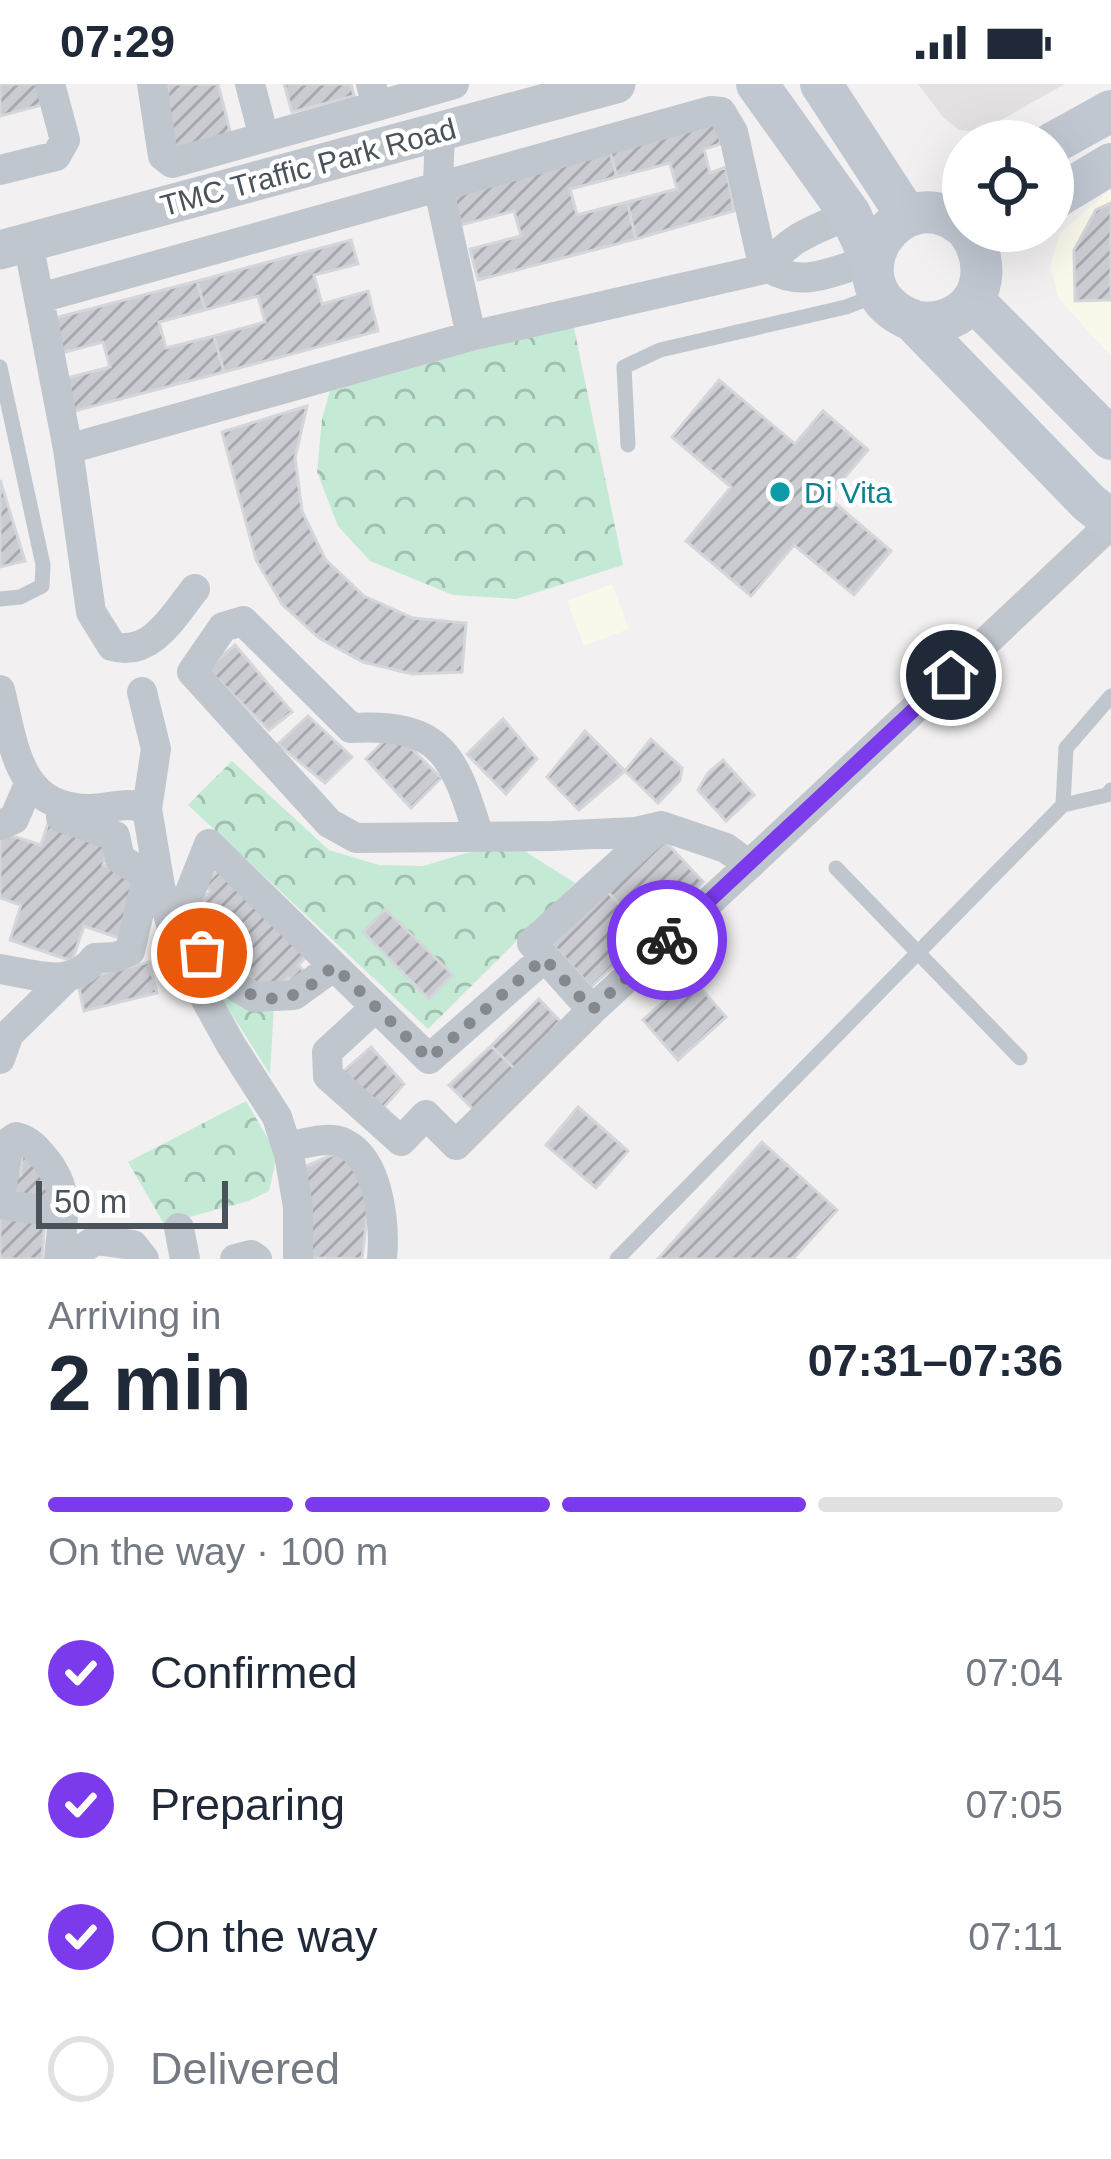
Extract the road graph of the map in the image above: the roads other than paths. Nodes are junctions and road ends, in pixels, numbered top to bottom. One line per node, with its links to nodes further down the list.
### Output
1 (50, 84): 14 (street)
2 (152, 84): 12 (street)
3 (250, 84): 12 (street)
4 (454, 84): 8 (street)
5 (616, 84): 10 (street, TMC Traffic Park Road)
6 (758, 84): 17 (main road)
7 (821, 84): 18 (main road)
8 (374, 95): 12 (street)
9 (1111, 111): 11 (main road)
10 (440, 131): 15 (street); 20 (street, TMC Traffic Park Road)
11 (1074, 131)
12 (264, 137)
13 (1111, 164): 16 (main road)
14 (0, 170)
15 (438, 185): 22 (street); 24 (street); 27 (street)
16 (1074, 186)
17 (850, 214): 22 (street); 23 (main road)
18 (907, 216): 19 (main road); 23 (main road)
19 (942, 216)
20 (14, 246): 24 (street)
21 (978, 252): 25 (main road)
22 (766, 269): 23 (street); 27 (street)
23 (876, 277): 26 (main road); 30 (lane)
24 (40, 298): 31 (street)
25 (973, 300): 26 (main road); 29 (main road)
26 (913, 321): 32 (main road)
27 (471, 336): 31 (street)
28 (0, 367): 34 (lane)
29 (1111, 439)
30 (628, 446)
31 (68, 448): 33 (street)
32 (1111, 522): 45 (street)
33 (195, 589)
34 (0, 599)
35 (0, 691): 39 (street)
36 (142, 692): 41 (street)
37 (1111, 696): 40 (lane)
38 (1111, 790): 40 (lane)
39 (17, 804): 42 (street)
40 (1063, 806): 47 (lane)
41 (147, 809): 42 (street); 56 (street)
42 (76, 816): 51 (street)
43 (661, 826): 44 (street); 45 (street); 48 (street)
44 (479, 836): 44 (street)
45 (749, 865): 53 (street)
46 (836, 868): 47 (lane)
47 (916, 951): 55 (lane); 67 (lane)
48 (544, 958): 52 (street); 53 (street)
49 (334, 966): 49 (street); 52 (street)
50 (0, 969): 51 (street)
51 (65, 979): 54 (street)
52 (376, 1007): 53 (street)
53 (592, 1010)
54 (3, 1038)
55 (1020, 1058)
56 (287, 1147): 65 (street); 66 (street)
57 (0, 1202): 58 (street); 58 (street)
58 (62, 1213): 60 (street)
59 (179, 1228): 62 (street)
60 (62, 1259): 61 (street)
61 (144, 1259)
62 (185, 1259)
63 (236, 1259): 64 (street)
64 (257, 1259)
65 (298, 1259)
66 (382, 1259)
67 (616, 1259)

